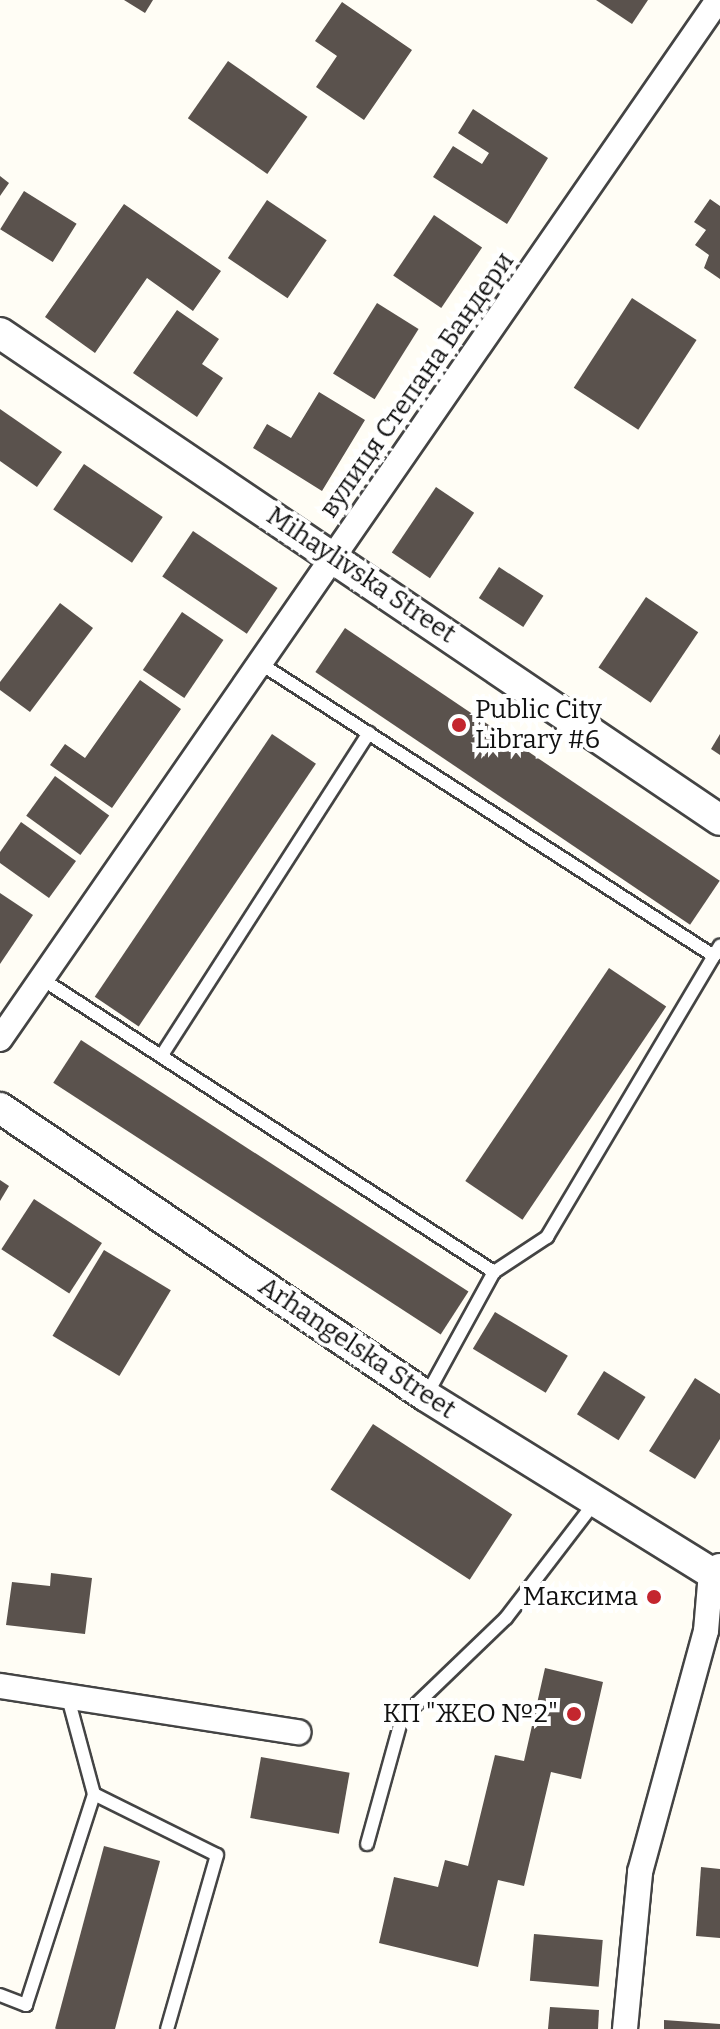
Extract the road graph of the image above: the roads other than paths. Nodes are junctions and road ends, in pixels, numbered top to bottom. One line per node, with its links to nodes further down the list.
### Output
1 (718, 0): 3 (street, вулиця Степана Бандери)
2 (0, 333): 3 (street, Mihaylivska Street)
3 (334, 555): 4 (street, вулиця Степана Бандери); 6 (street, Mihaylivska Street)
4 (261, 664): 5 (lane); 8 (street, вулиця Степана Бандери)
5 (369, 733): 7 (lane); 10 (lane)
6 (720, 820)
7 (717, 951): 12 (lane)
8 (42, 979): 9 (street, вулиця Степана Бандери); 10 (lane)
9 (0, 1039)
10 (162, 1055): 12 (lane)
11 (0, 1108): 13 (street, Arhangelska Street)
12 (494, 1272): 13 (lane)
13 (426, 1396): 14 (street, Arhangelska Street)
14 (595, 1501): 15 (street, Arhangelska Street); 20 (lane)
15 (717, 1573): 23 (street)
16 (0, 1686): 17 (street)
17 (67, 1694): 18 (street); 19 (lane)
18 (298, 1732)
19 (94, 1794): 21 (lane); 22 (lane)
20 (367, 1844)
21 (0, 1995)
22 (167, 2029)
23 (625, 2029)

